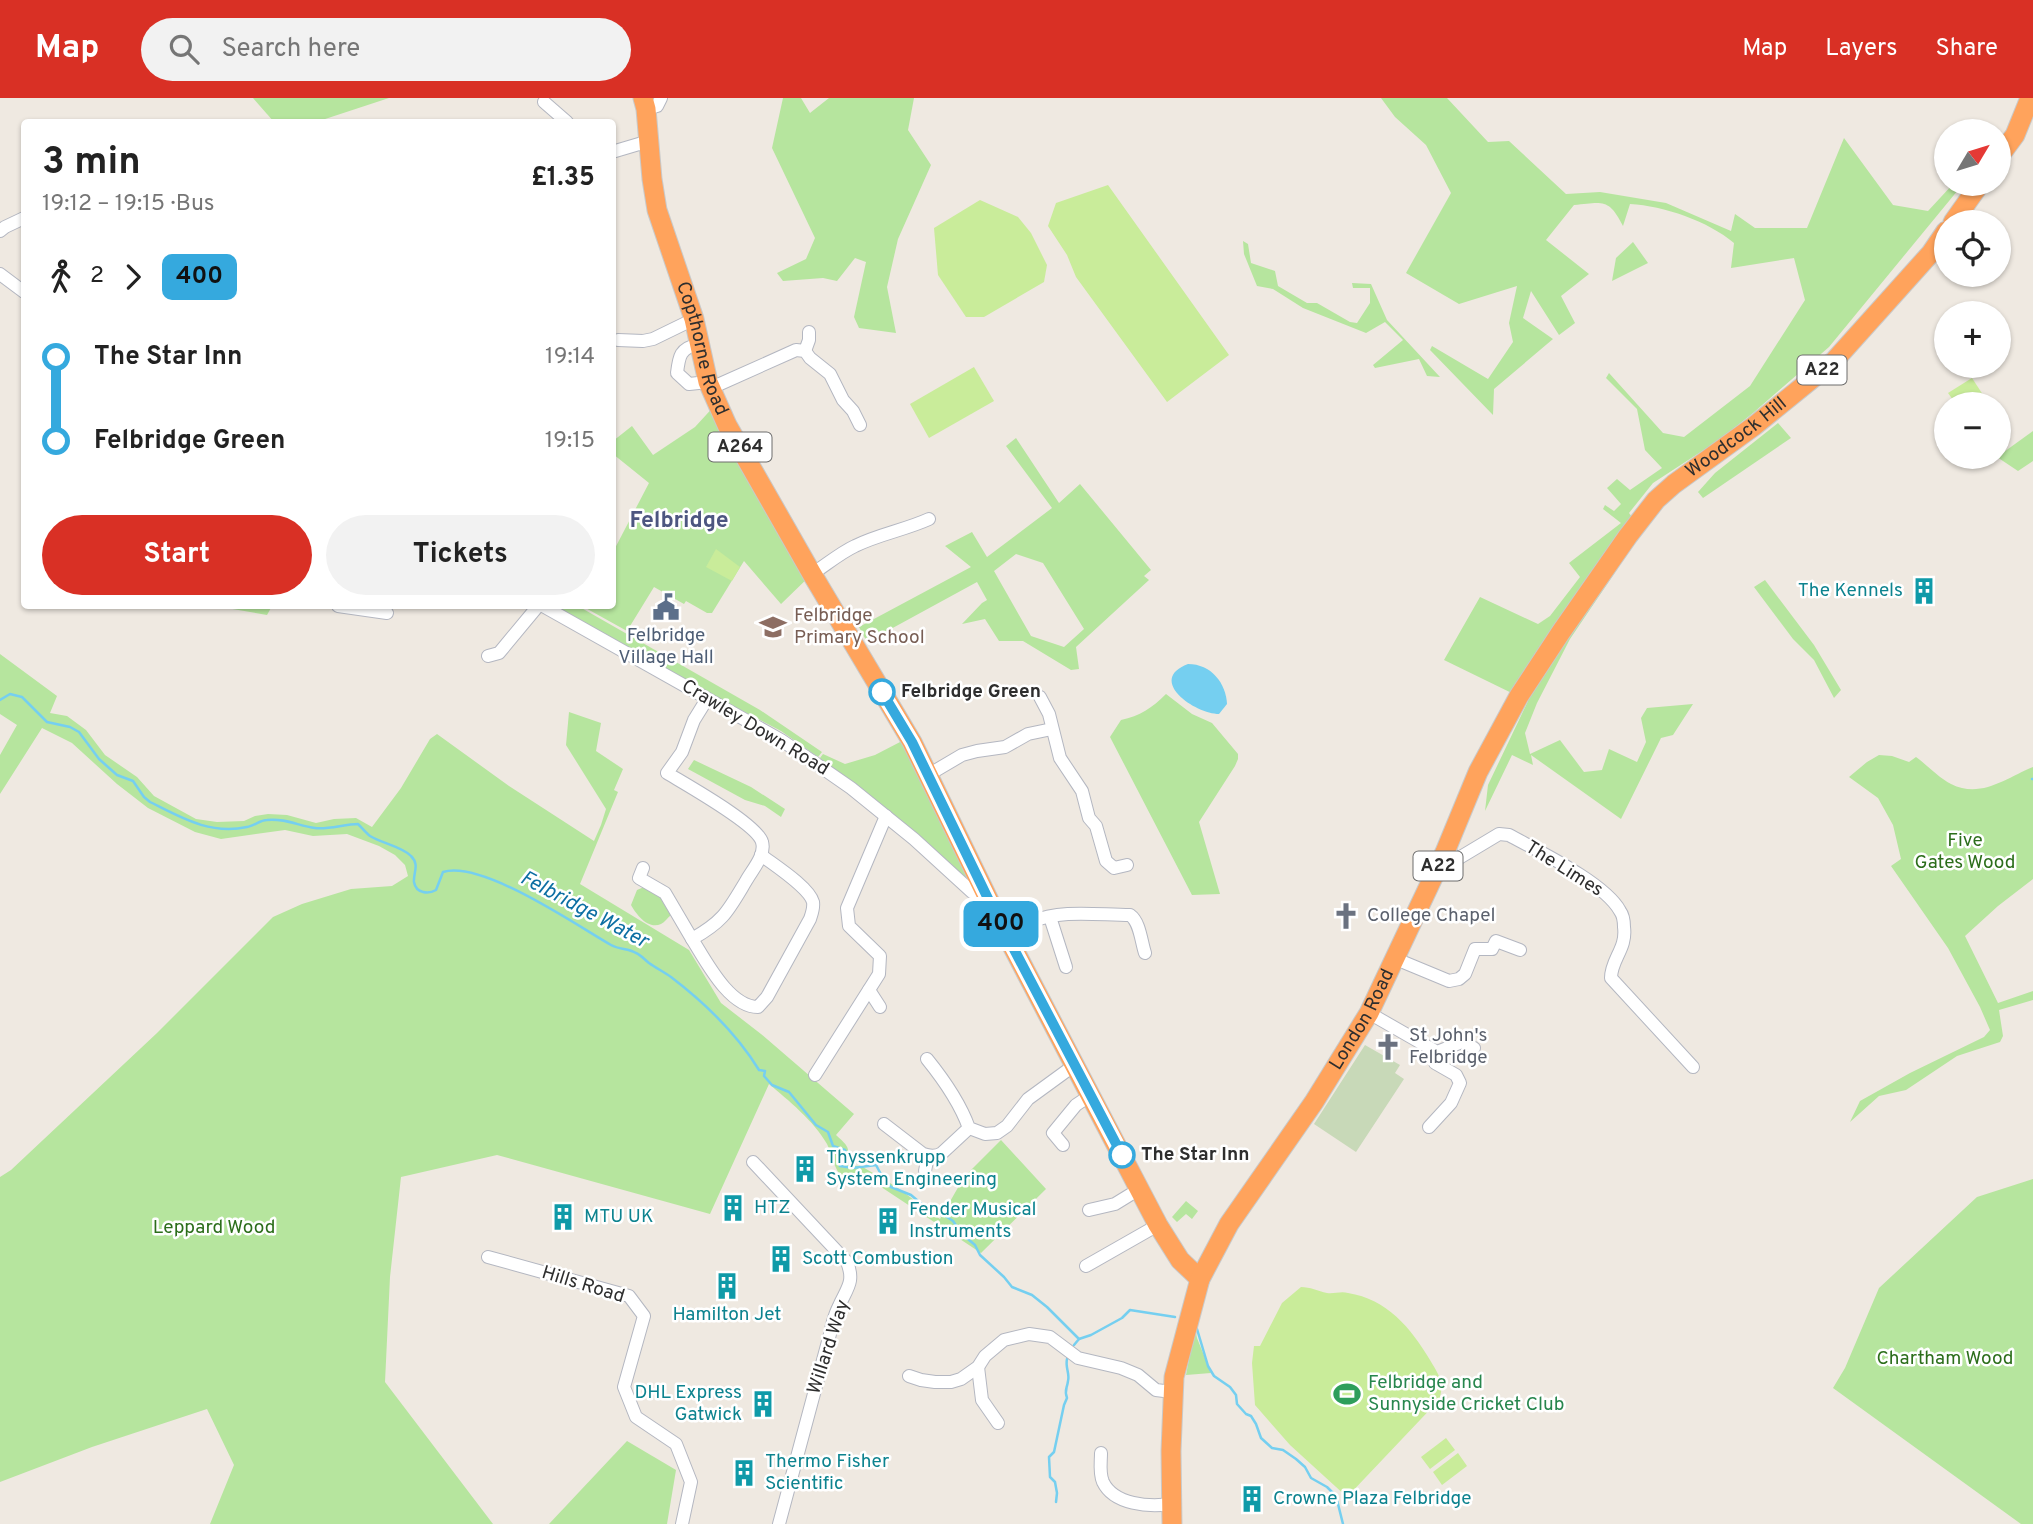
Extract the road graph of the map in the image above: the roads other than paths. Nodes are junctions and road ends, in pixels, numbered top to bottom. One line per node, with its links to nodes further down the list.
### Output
1 (2030, 98): 5 (highway)
2 (544, 102): 4 (street)
3 (650, 102): 6 (highway, Copthorne Road / A264)
4 (564, 119)
5 (2011, 140)
6 (649, 141): 7 (street); 13 (highway, Copthorne Road / A264)
7 (616, 151)
8 (21, 220): 9 (street)
9 (0, 231)
10 (1934, 249): 21 (highway, Woodcock Hill / A22)
11 (0, 274): 12 (street)
12 (21, 290)
13 (694, 319): 15 (street); 16 (highway, Copthorne Road / A264)
14 (809, 332): 17 (street)
15 (618, 340)
16 (699, 344): 18 (highway, Copthorne Road / A264); 18 (street)
17 (805, 351): 18 (street); 19 (street)
18 (709, 385): 22 (highway, Copthorne Road / A264)
19 (860, 425)
20 (929, 519): 22 (street)
21 (1628, 536): 33 (highway, London Road / A22)
22 (812, 574): 31 (highway, Copthorne Road / A264)
23 (359, 609): 26 (street)
24 (537, 609): 27 (street)
25 (545, 609): 29 (street, Crawley Down Road)
26 (387, 613)
27 (488, 656)
28 (1040, 698): 30 (street)
29 (707, 699): 32 (street, Crawley Down Road); 34 (street)
30 (1052, 729): 31 (street); 35 (street)
31 (929, 775): 37 (highway, Copthorne Road / A264)
32 (886, 816): 37 (street, Crawley Down Road); 45 (street)
33 (1445, 852): 43 (highway, London Road / A22); 52 (street, The Limes)
34 (761, 855): 40 (street); 40 (street)
35 (1127, 866)
36 (633, 891): 40 (street)
37 (985, 892): 39 (highway, Copthorne Road / A264)
38 (1050, 917): 39 (street); 42 (street); 44 (street)
39 (1007, 937): 51 (highway, Copthorne Road / A264)
40 (692, 939)
41 (1520, 950): 43 (street)
42 (1145, 953)
43 (1396, 958): 47 (highway, London Road / A22)
44 (1066, 967)
45 (869, 990): 46 (street); 53 (street)
46 (880, 1007)
47 (1369, 1013): 49 (street); 67 (highway, London Road / A22)
48 (1474, 1048): 49 (street)
49 (1437, 1052): 56 (street)
50 (927, 1059): 57 (street)
51 (1076, 1065): 54 (highway, Copthorne Road / A264); 57 (street)
52 (1693, 1067)
53 (815, 1075)
54 (1091, 1095): 58 (street); 62 (highway, Copthorne Road / A264)
55 (884, 1124): 59 (street)
56 (1429, 1127)
57 (969, 1128): 59 (street)
58 (1063, 1145)
59 (928, 1156): 61 (street)
60 (753, 1163): 75 (street, Willard Way)
61 (925, 1171)
62 (1141, 1188): 63 (street); 64 (highway, Copthorne Road / A264)
63 (1089, 1210)
64 (1158, 1225): 66 (street); 67 (highway, Copthorne Road / A264)
65 (488, 1257): 74 (street, Hills Road)
66 (1086, 1266)
67 (1200, 1279): 70 (highway, London Road / A22)
68 (978, 1367): 69 (street); 70 (street); 71 (street)
69 (909, 1376)
70 (1172, 1392): 73 (highway, London Road / A22)
71 (998, 1423)
72 (1101, 1453): 73 (street)
73 (1171, 1504): 76 (highway, London Road / A22)
74 (682, 1524)
75 (779, 1524)
76 (1172, 1524)

